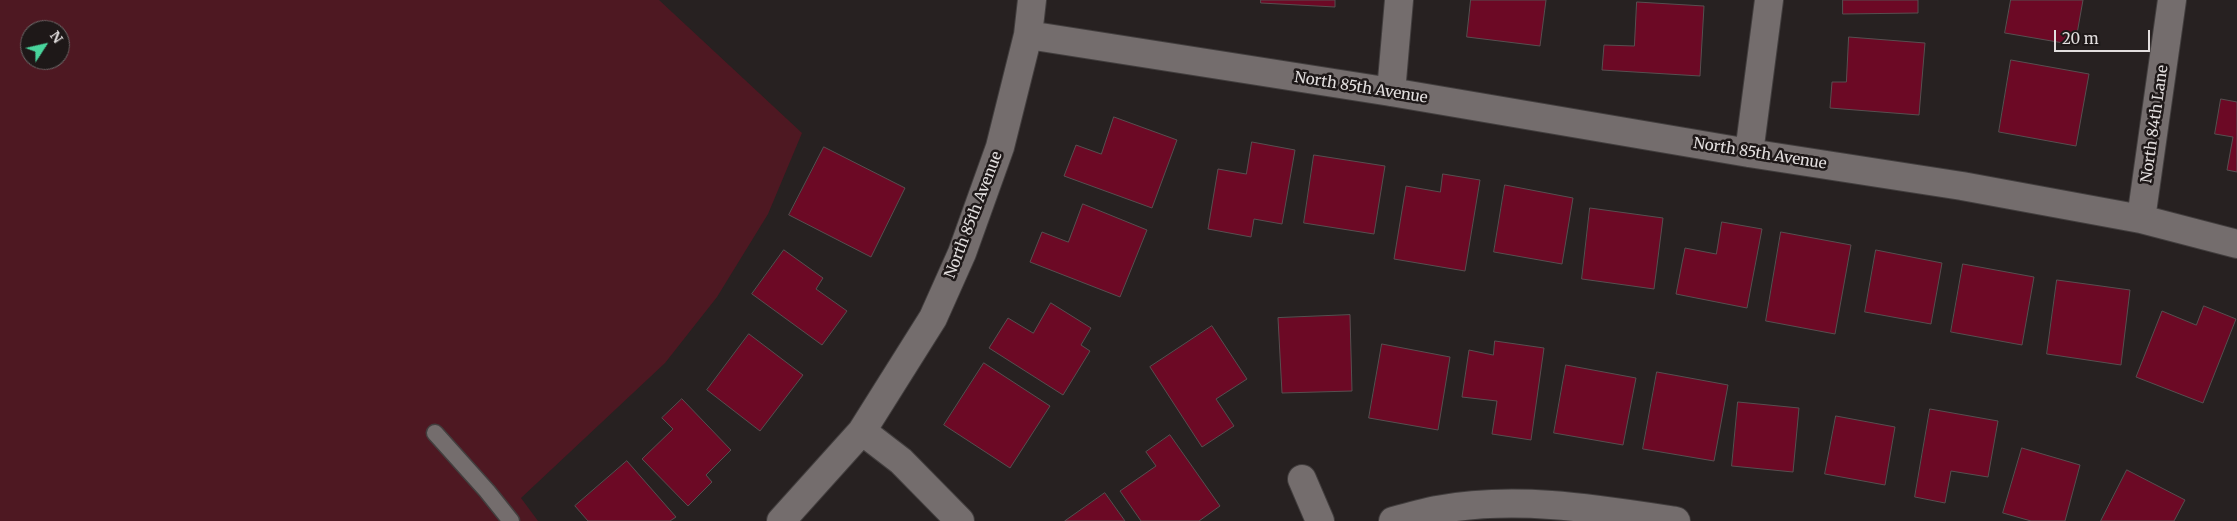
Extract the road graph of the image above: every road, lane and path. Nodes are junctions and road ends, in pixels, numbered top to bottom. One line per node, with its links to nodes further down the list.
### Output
1 (1032, 0): 5 (street)
2 (1399, 0): 6 (street)
3 (1769, 0): 7 (street)
4 (2172, 0): 8 (street, North 84th Lane)
5 (1028, 35): 6 (street, North 85th Avenue); 10 (street, North 85th Avenue)
6 (1391, 92): 7 (street, North 85th Avenue)
7 (1749, 153): 8 (street, North 85th Avenue)
8 (2141, 219): 9 (street, North 85th Avenue)
9 (2237, 244)
10 (862, 431): 14 (street, North 85th Avenue); 15 (street)
11 (436, 433): 13 (lane)
12 (1302, 479): 16 (street)
13 (511, 521)
14 (781, 521)
15 (960, 521)
16 (1320, 521)
17 (1393, 521): 18 (street)
18 (1676, 521)

